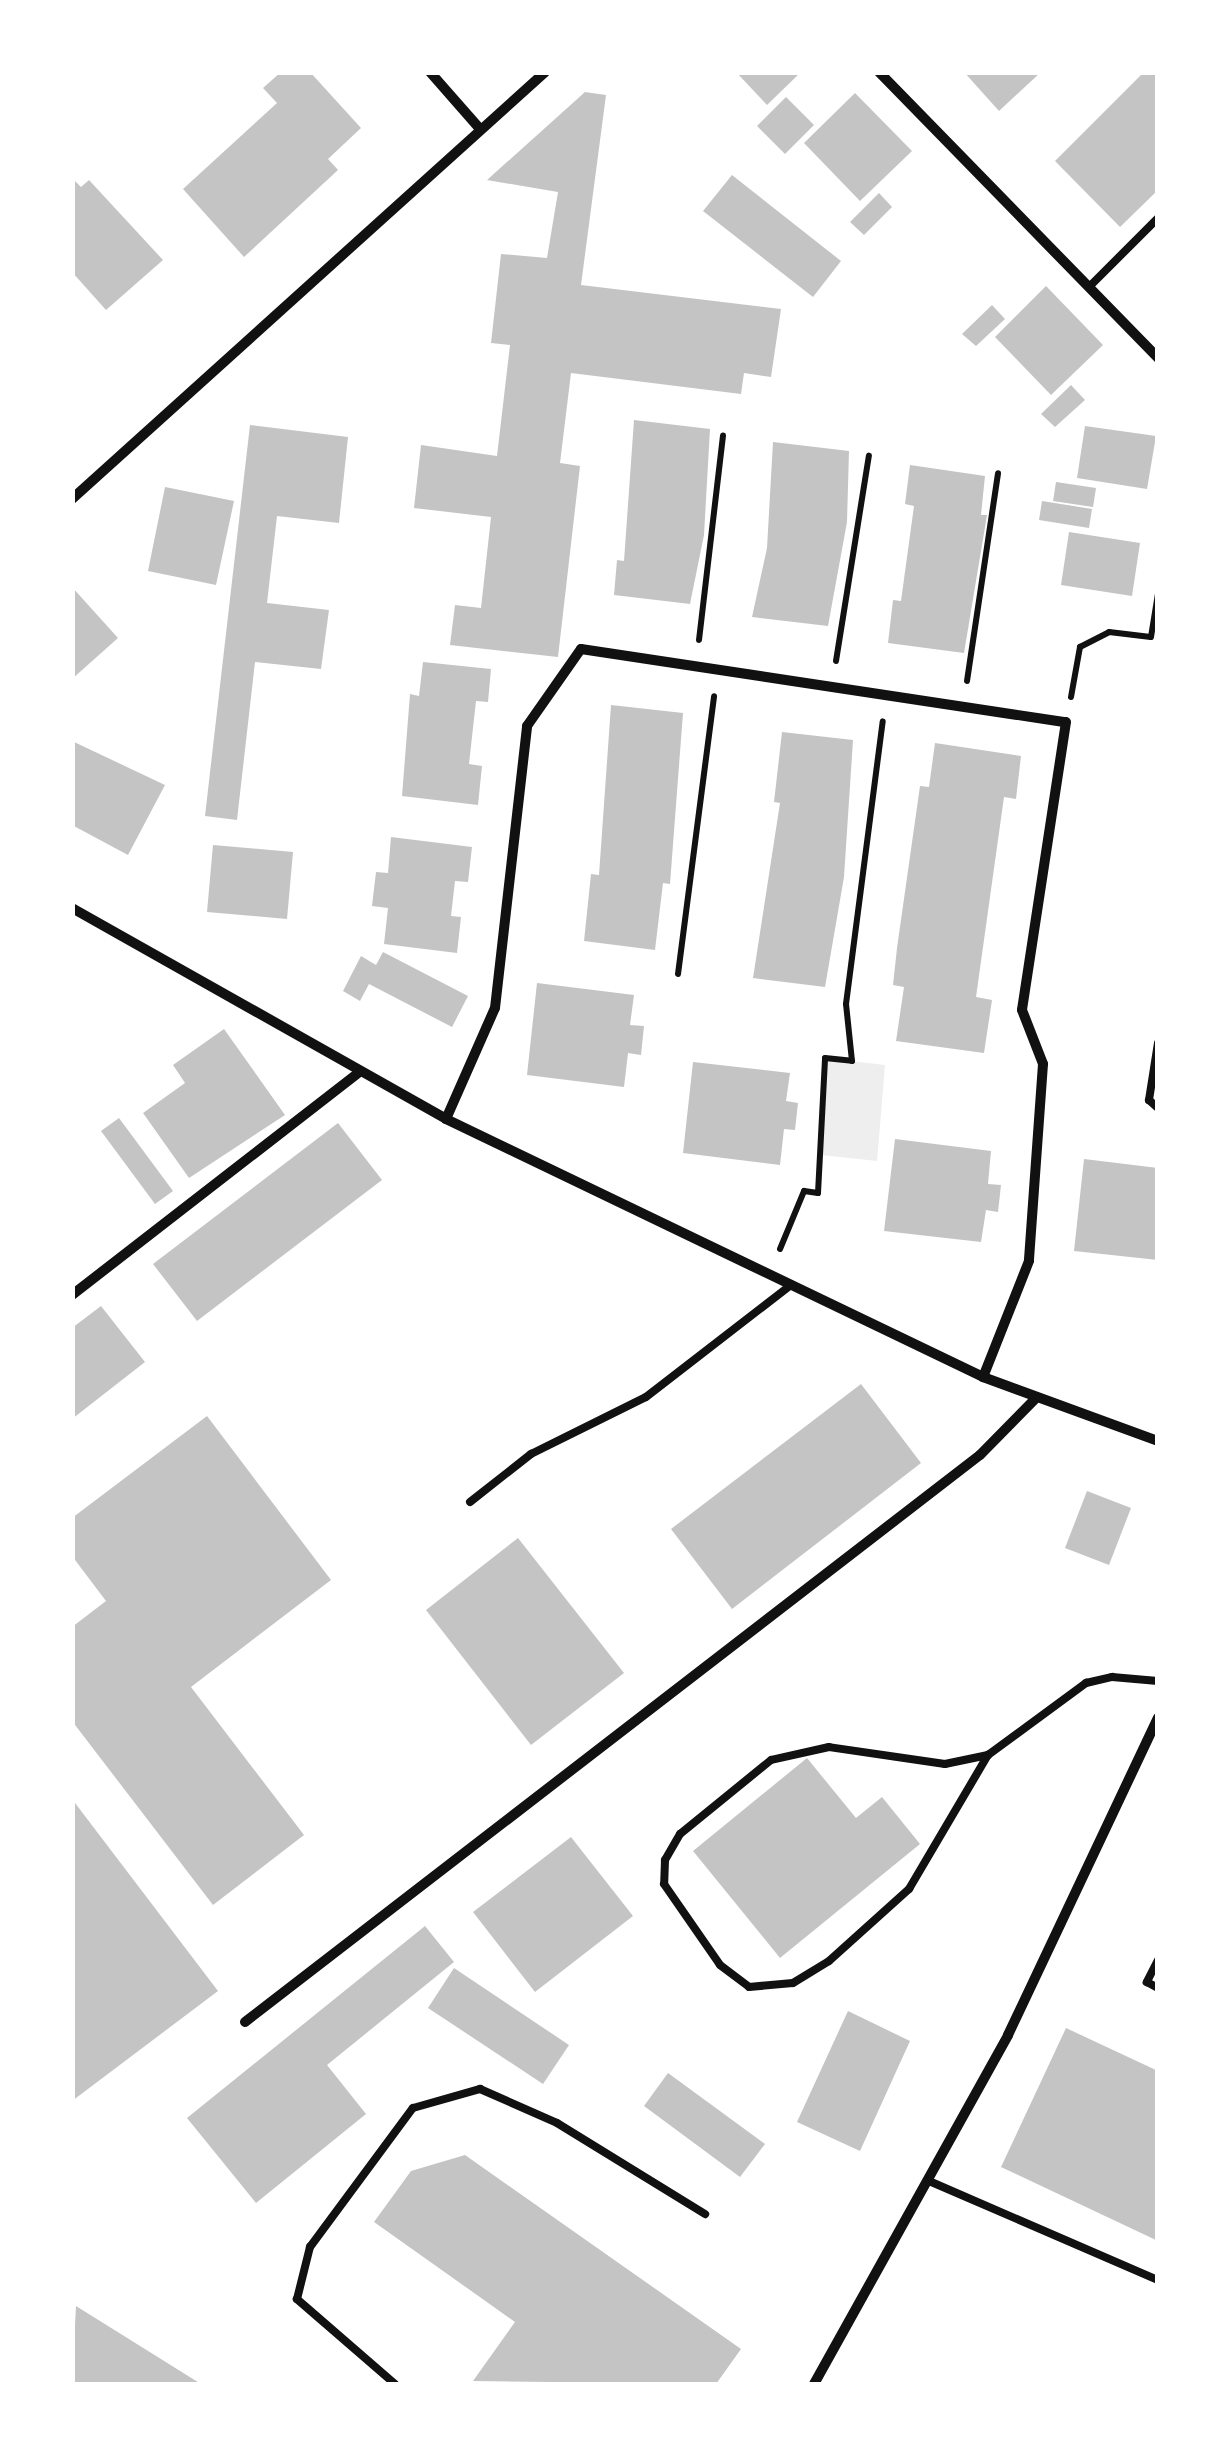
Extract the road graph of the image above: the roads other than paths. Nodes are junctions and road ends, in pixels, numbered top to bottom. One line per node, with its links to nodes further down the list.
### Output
1 (430, 72): 4 (street)
2 (546, 72): 4 (street)
3 (879, 72): 6 (street)
4 (480, 129): 8 (street)
5 (1158, 218): 6 (lane)
6 (1090, 286): 7 (street)
7 (1158, 358)
8 (72, 499)
9 (72, 908): 11 (street)
10 (1158, 1042): 12 (lane)
11 (358, 1073): 13 (street); 15 (street)
12 (1158, 1108)
13 (446, 1119): 14 (street); 16 (street)
14 (790, 1285): 16 (street); 19 (lane)
15 (72, 1295)
16 (983, 1377): 17 (street)
17 (1038, 1397): 18 (street); 25 (street)
18 (1158, 1441)
19 (470, 1502)
20 (1158, 1682): 22 (lane)
21 (1158, 1718): 26 (street)
22 (988, 1755): 22 (lane)
23 (1158, 1960): 24 (lane)
24 (1158, 1988)
25 (246, 2022)
26 (929, 2180): 28 (lane); 30 (street)
27 (705, 2214): 29 (lane)
28 (1158, 2280)
29 (395, 2384)
30 (814, 2384)

